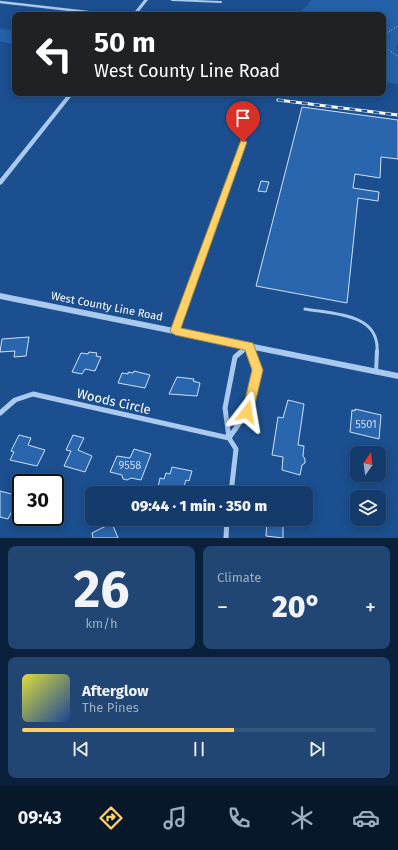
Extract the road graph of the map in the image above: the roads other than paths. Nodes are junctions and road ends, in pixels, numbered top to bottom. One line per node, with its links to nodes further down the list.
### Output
1 (146, 0): 6 (street)
2 (172, 0): 4 (lane)
3 (0, 2): 5 (street)
4 (221, 2)
5 (88, 12)
6 (136, 12)
7 (70, 96): 9 (street)
8 (254, 112): 12 (lane)
9 (0, 183)
10 (0, 296): 12 (street, West County Line Road)
11 (305, 309): 14 (lane)
12 (175, 331): 13 (street, West County Line Road)
13 (249, 346): 14 (street, West County Line Road); 17 (street); 17 (street)
14 (376, 372): 15 (street, West County Line Road)
15 (398, 376)
16 (0, 413): 17 (street, Woods Circle)
17 (229, 438): 18 (street)
18 (232, 486)
19 (227, 526): 20 (street)
20 (226, 538)

